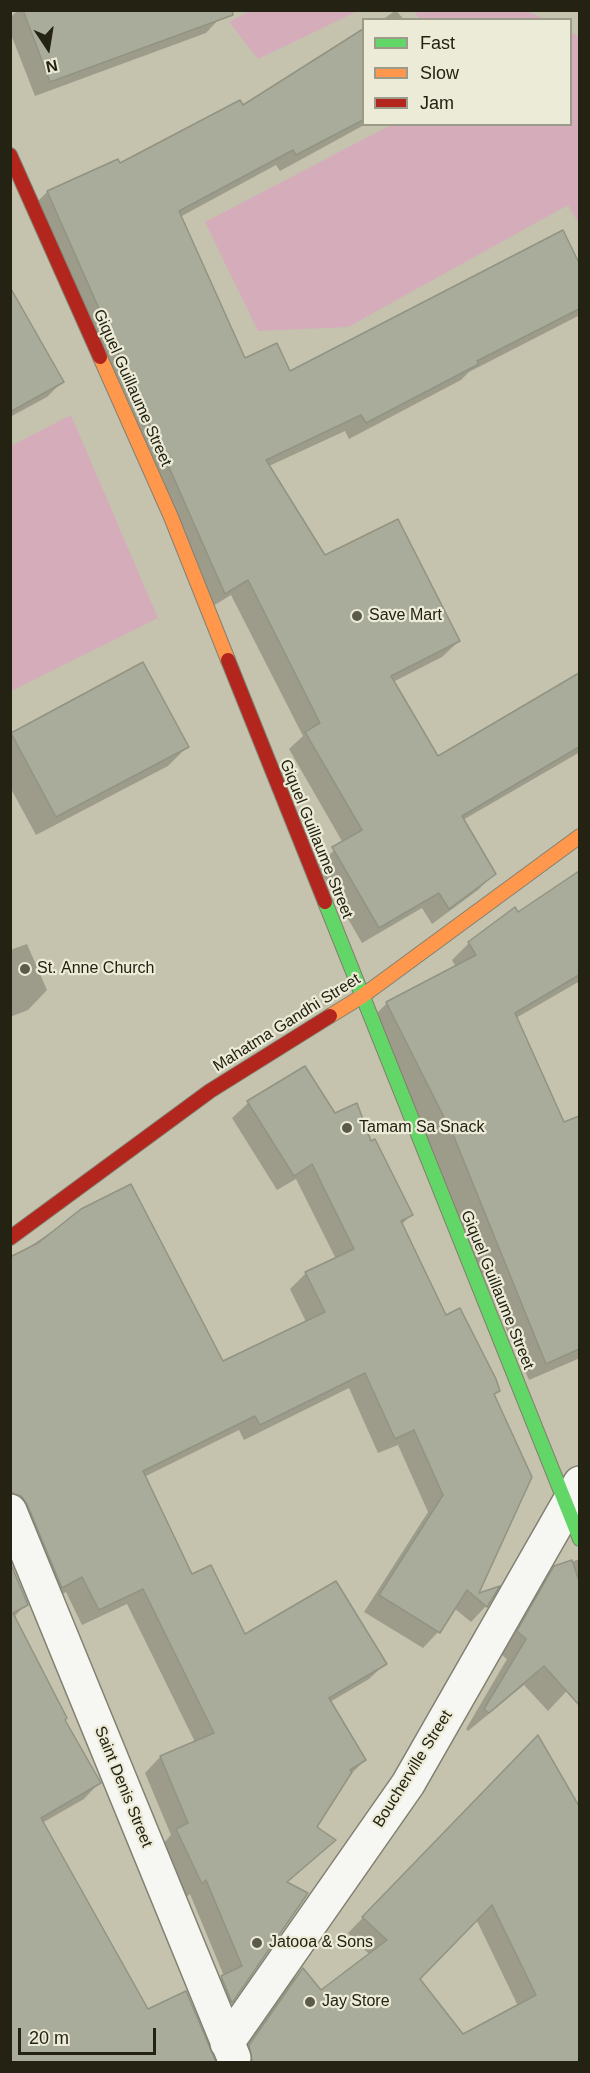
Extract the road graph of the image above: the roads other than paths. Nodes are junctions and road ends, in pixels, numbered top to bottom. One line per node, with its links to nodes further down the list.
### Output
1 (10, 155): 3 (street, Giquel Guillaume Street)
2 (579, 836): 3 (street, Mahatma Gandhi Street)
3 (361, 997): 4 (street, Mahatma Gandhi Street); 5 (street, Giquel Guillaume Street)
4 (10, 1238)
5 (572, 1494): 7 (street, Giquel Guillaume Street); 8 (street, Boucherville Street)
6 (10, 1511): 8 (street, Saint Denis Street)
7 (579, 1539)
8 (231, 2053)

